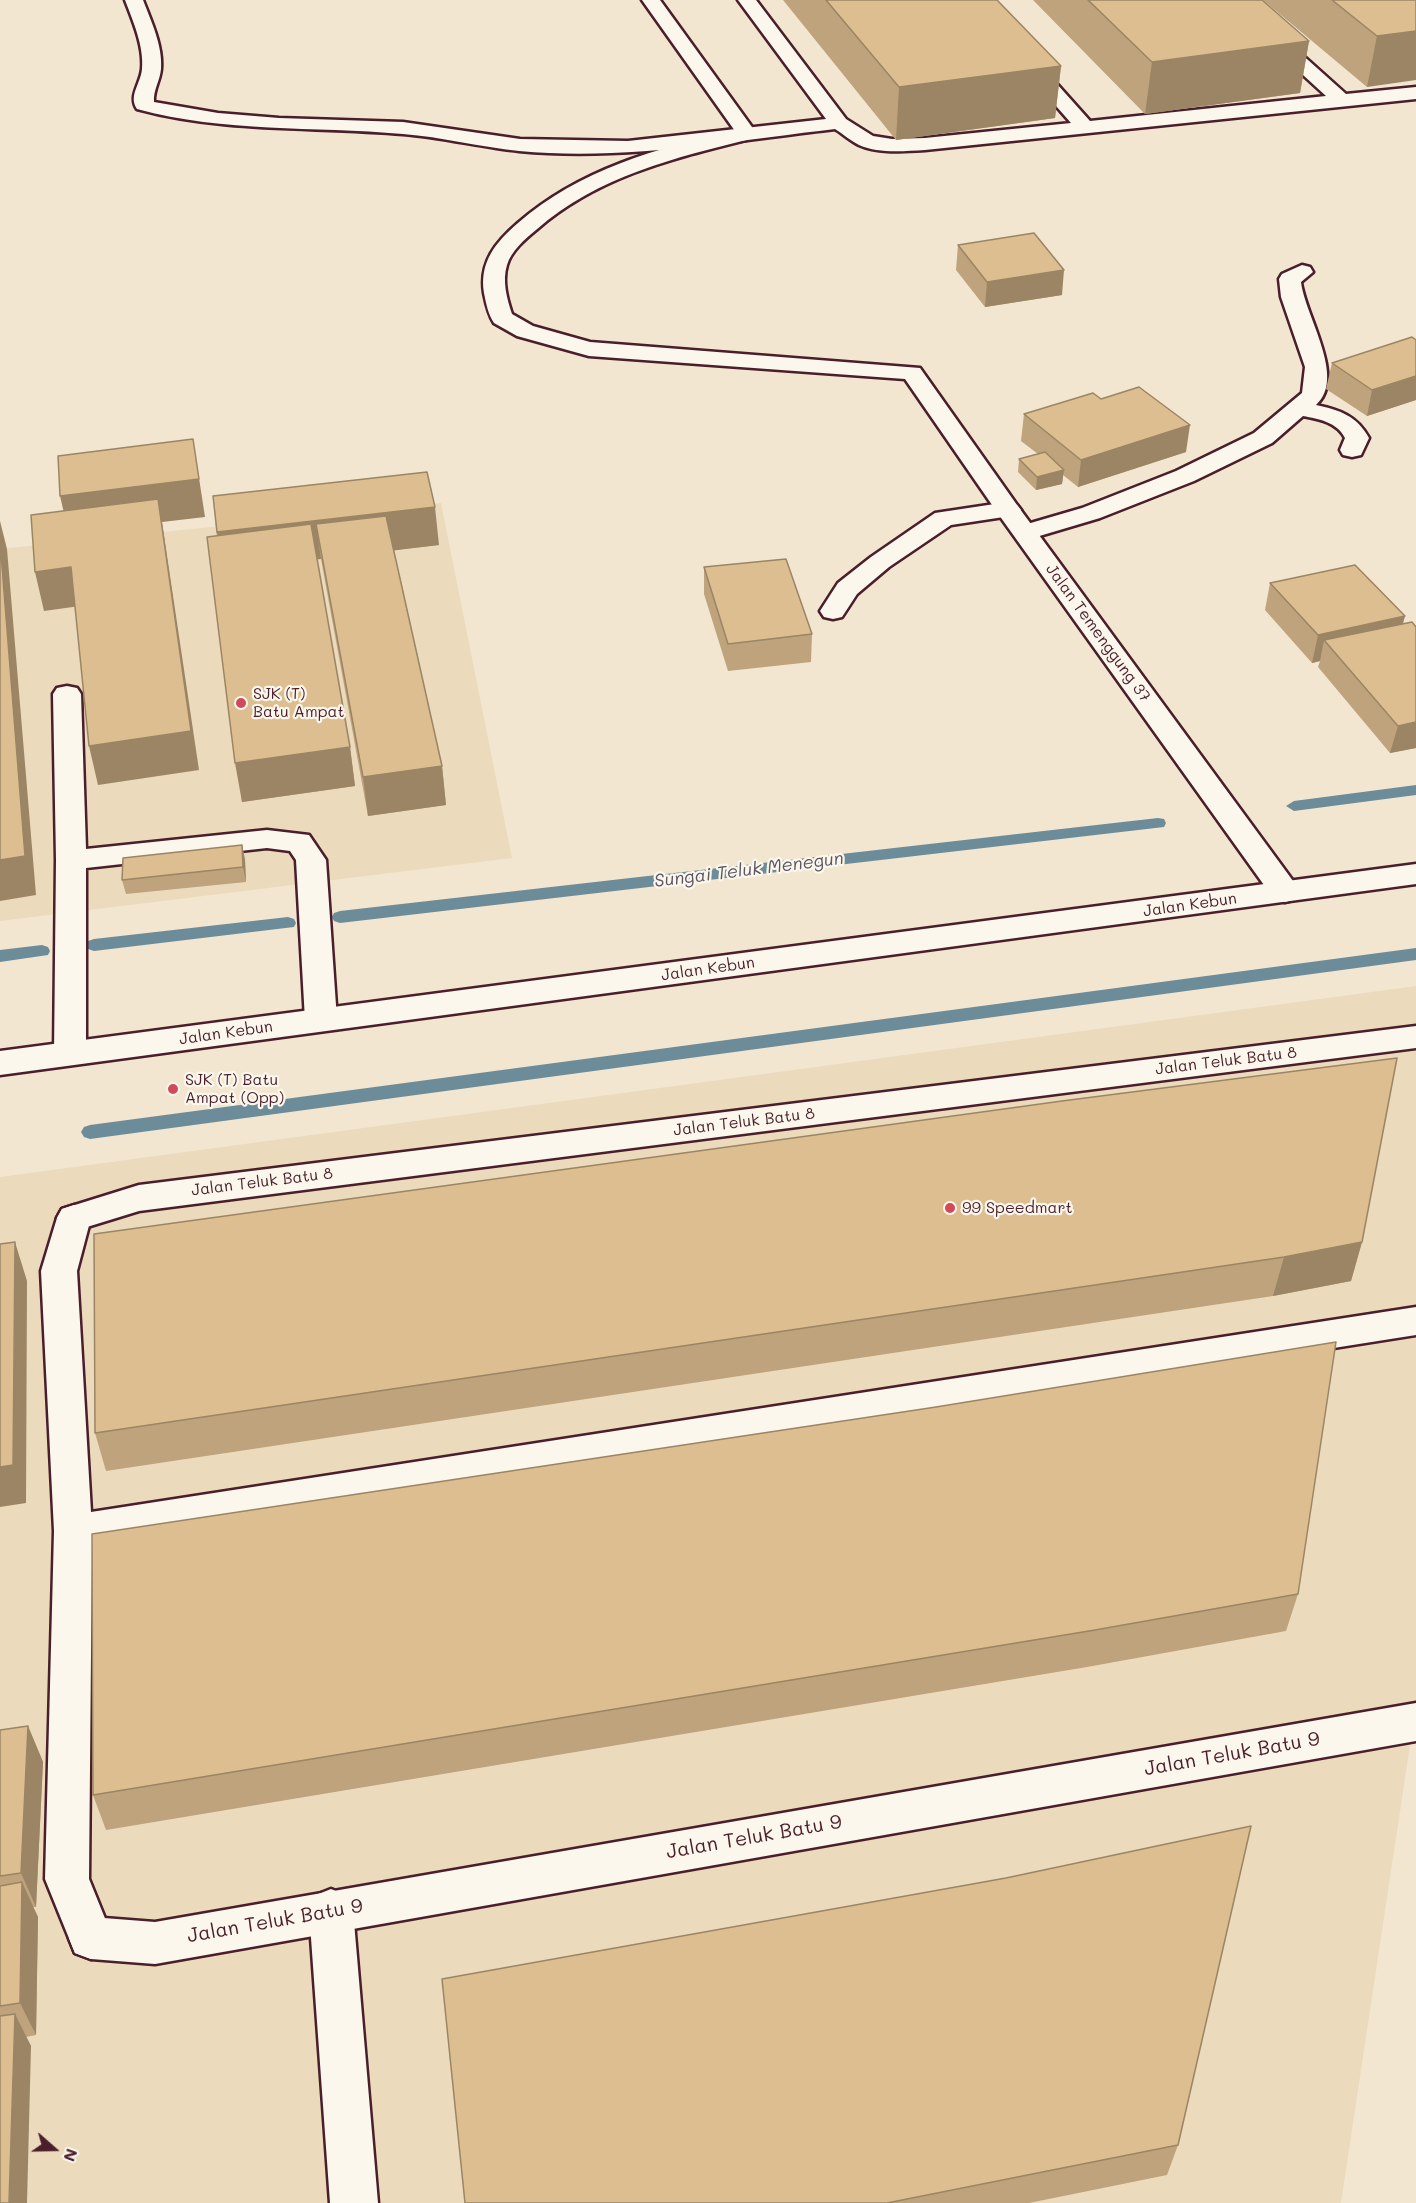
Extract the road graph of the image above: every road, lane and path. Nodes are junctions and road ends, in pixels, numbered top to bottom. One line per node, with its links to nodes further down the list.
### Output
1 (134, 0): 10 (street)
2 (651, 0): 10 (street)
3 (747, 0): 8 (street)
4 (972, 0): 9 (street)
5 (1230, 0): 7 (street)
6 (1416, 93): 7 (street)
7 (1342, 101): 9 (street)
8 (839, 123): 9 (street); 10 (street)
9 (1086, 128)
10 (747, 134): 14 (street, Jalan Temenggung 37)
11 (1302, 272): 12 (street)
12 (1297, 408): 13 (street); 15 (street)
13 (1352, 450)
14 (1008, 510): 15 (street, Jalan Temenggung 37); 16 (street)
15 (1026, 532): 20 (street, Jalan Temenggung 37)
16 (833, 611)
17 (67, 694): 18 (street)
18 (71, 860): 21 (street); 23 (street)
19 (1416, 874): 20 (street, Jalan Kebun)
20 (1285, 892): 21 (street, Jalan Kebun)
21 (321, 1020): 23 (street, Jalan Kebun)
22 (1416, 1037): 26 (street, Jalan Teluk Batu 8)
23 (70, 1054): 24 (street, Jalan Kebun)
24 (0, 1063)
25 (1416, 1321): 26 (street)
26 (73, 1531): 28 (street, Jalan Teluk Batu 9)
27 (1416, 1722): 28 (street, Jalan Teluk Batu 9)
28 (331, 1910): 29 (street)
29 (354, 2203)

